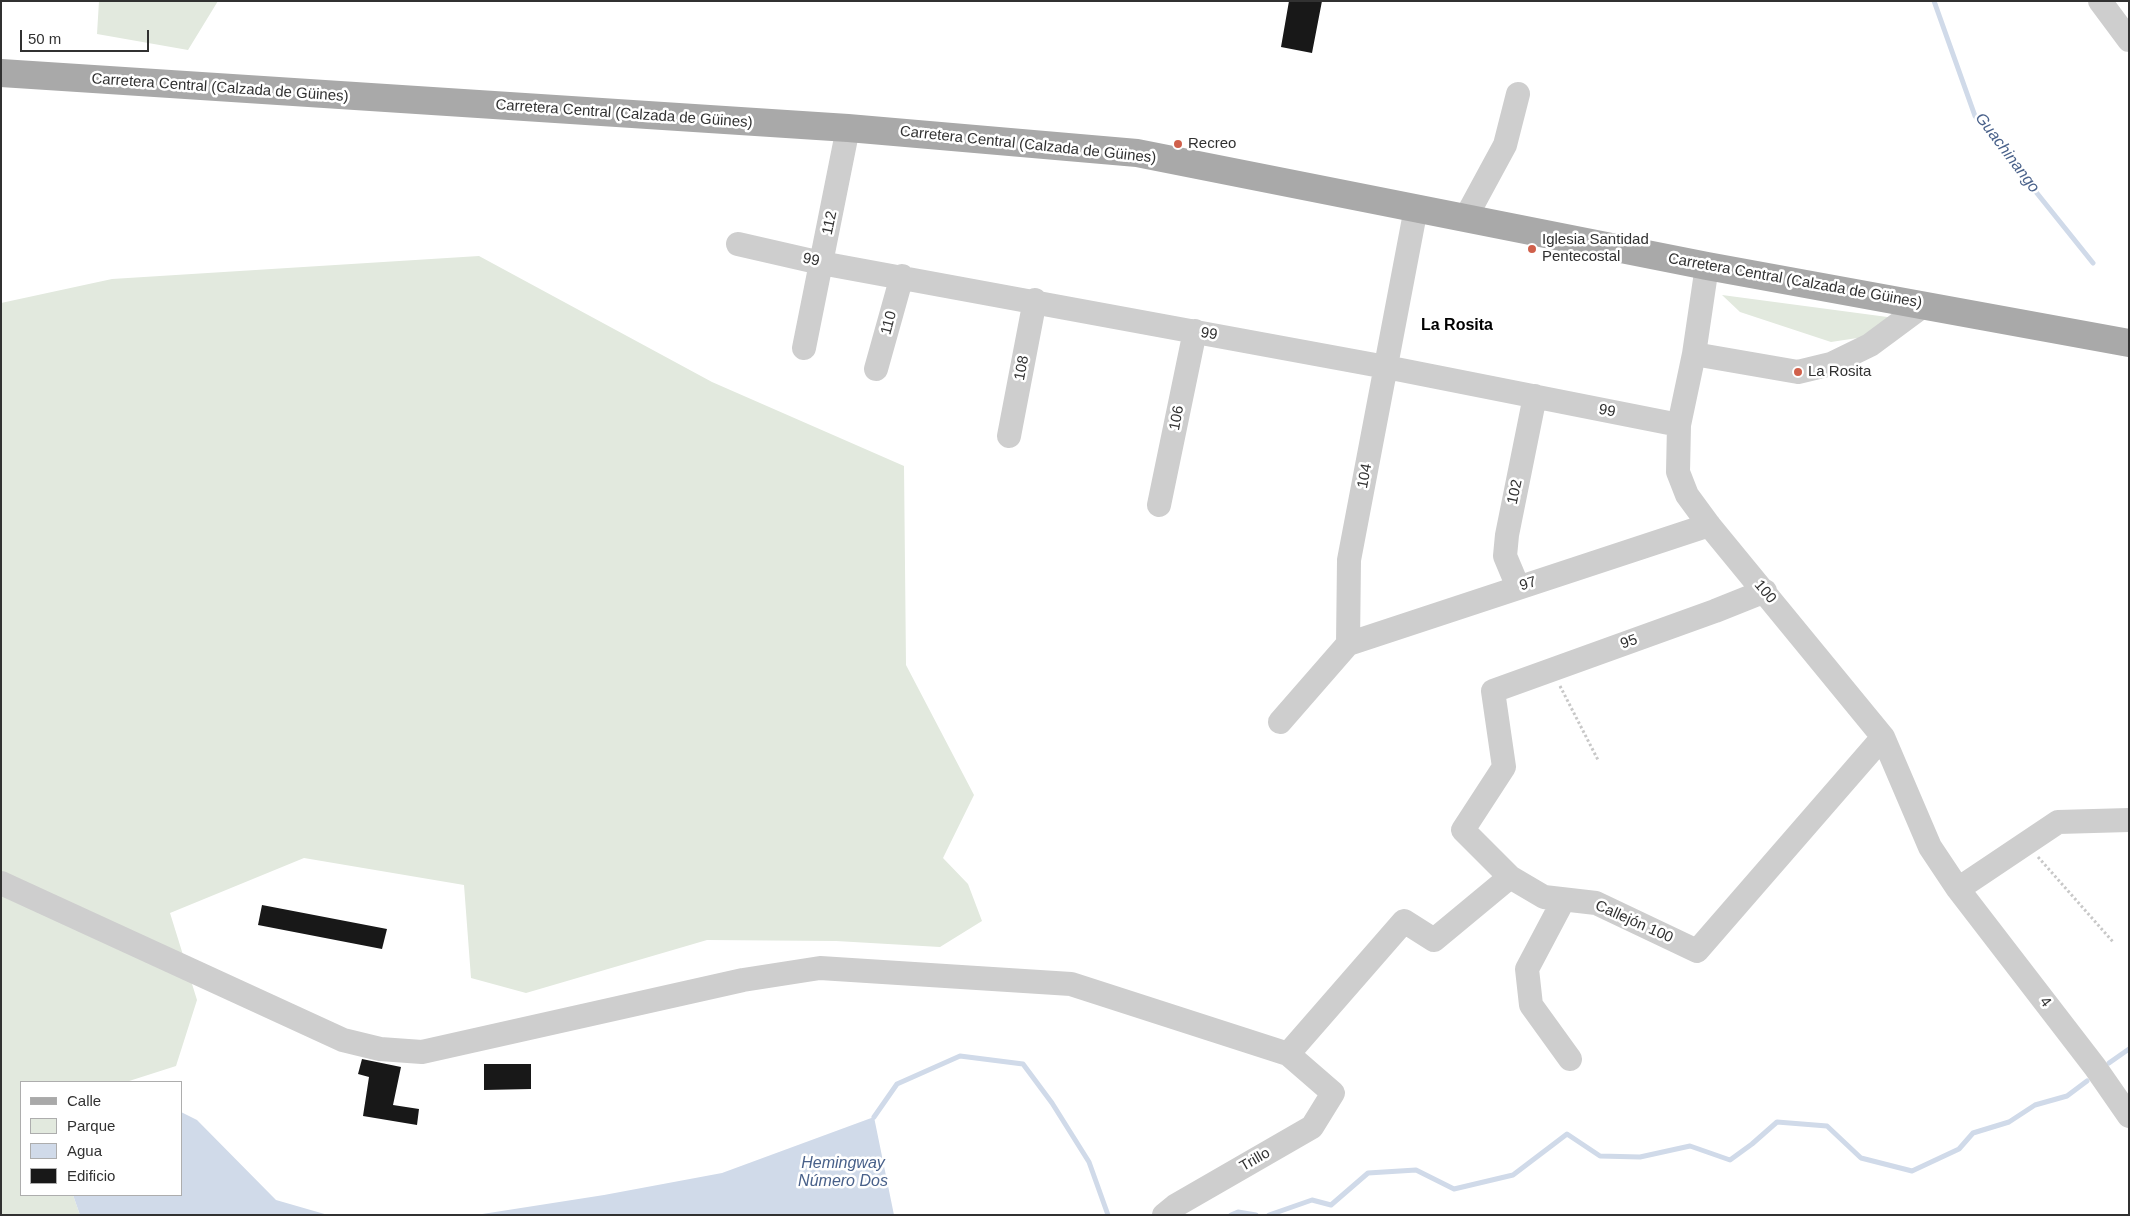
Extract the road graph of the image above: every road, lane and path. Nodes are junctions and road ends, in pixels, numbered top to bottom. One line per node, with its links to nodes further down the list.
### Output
1 (2100, 1): 2 (street)
2 (2129, 40)
3 (1, 73): 5 (main road, Carretera Central (Calzada de Güines))
4 (1518, 94): 7 (street)
5 (848, 128): 6 (main road, Carretera Central (Calzada de Güines)); 9 (street, 112)
6 (1416, 208): 7 (main road, Carretera Central (Calzada de Güines)); 18 (street, 104)
7 (1466, 217): 10 (main road, Carretera Central (Calzada de Güines))
8 (738, 244): 9 (street, 99)
9 (822, 263): 11 (street, 99); 16 (street, 112)
10 (1707, 266): 13 (main road, Carretera Central (Calzada de Güines)); 17 (street, 100)
11 (902, 276): 12 (street, 99); 19 (street, 110)
12 (1035, 300): 14 (street, 99); 22 (street, 108)
13 (1924, 305): 15 (main road, Carretera Central (Calzada de Güines)); 17 (street)
14 (1194, 331): 18 (street, 99); 23 (street, 106)
15 (2129, 343)
16 (804, 348)
17 (1694, 354): 21 (street, 100)
18 (1386, 367): 20 (street, 99); 27 (street, 104)
19 (876, 369)
20 (1536, 396): 21 (street, 99); 25 (street, 102)
21 (1679, 425): 24 (street, 100)
22 (1009, 436)
23 (1159, 505)
24 (1709, 525): 25 (street, 97); 26 (street, 100)
25 (1518, 587): 27 (street, 97)
26 (1765, 591): 28 (street, 95); 31 (street, 100)
27 (1348, 644): 30 (street)
28 (1552, 670): 29 (street, 95); 32 (path)
29 (1493, 691): 35 (street, Callejón 100)
30 (1280, 722)
31 (1883, 737): 37 (street, 100); 38 (street, Callejón 100)
32 (1598, 760)
33 (2129, 820): 34 (street)
34 (2026, 844): 37 (street); 39 (path)
35 (1510, 877): 38 (street, Callejón 100); 40 (street)
36 (1, 883): 40 (street)
37 (1958, 888): 42 (street, 4)
38 (1563, 900): 41 (street)
39 (2114, 943)
40 (1288, 1054): 43 (street, Trillo)
41 (1570, 1059)
42 (2129, 1116)
43 (1164, 1215)

